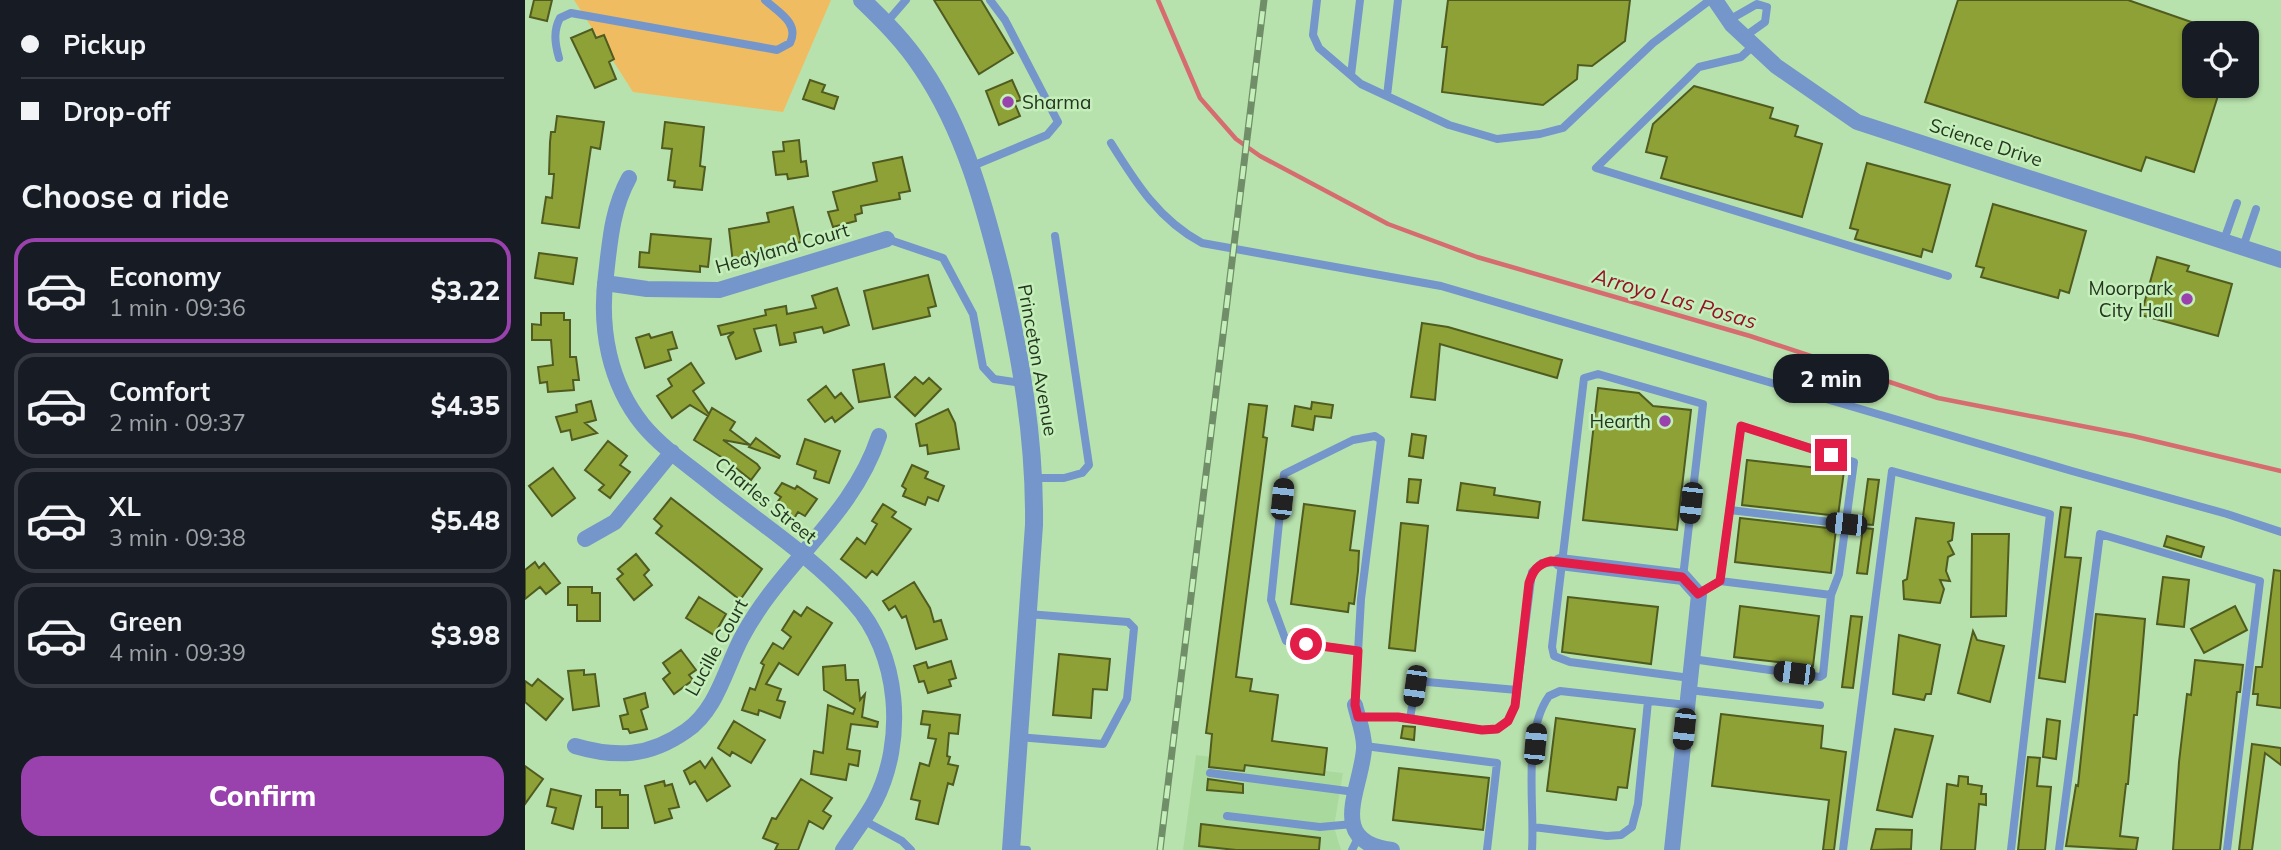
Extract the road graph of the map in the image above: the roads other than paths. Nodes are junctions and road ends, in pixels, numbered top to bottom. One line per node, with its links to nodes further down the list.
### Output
1 (765, 0): 12 (lane)
2 (862, 0): 10 (street, Princeton Avenue)
3 (906, 0): 10 (lane)
4 (990, 0): 16 (lane)
5 (1317, 0): 13 (lane)
6 (1360, 0): 13 (lane)
7 (1398, 0): 14 (lane)
8 (1713, 0): 9 (street, Science Drive); 14 (lane)
9 (1729, 19): 11 (street, Science Drive); 11 (lane)
10 (886, 23): 16 (street, Princeton Avenue)
11 (1748, 41): 22 (street, Science Drive); 25 (lane)
12 (559, 58)
13 (1350, 75): 14 (lane)
14 (1387, 96)
15 (1111, 143): 33 (lane)
16 (970, 167): 27 (street, Princeton Avenue)
17 (629, 178): 26 (street, Charles Street)
18 (2237, 203): 22 (lane)
19 (2256, 209): 23 (lane)
20 (1055, 236): 30 (lane)
21 (887, 239): 26 (street, Hedyland Court); 27 (lane)
22 (2224, 240): 23 (street, Science Drive)
23 (2243, 247): 24 (street, Science Drive)
24 (2281, 260)
25 (1948, 276)
26 (605, 283): 29 (street, Charles Street)
27 (1025, 383): 30 (street, Princeton Avenue)
28 (879, 436): 35 (street, Lucille Court)
29 (672, 452): 34 (street); 35 (street, Charles Street)
30 (1034, 478): 41 (street, Princeton Avenue)
31 (1730, 510): 32 (lane); 32 (lane); 38 (lane)
32 (1846, 524): 40 (lane)
33 (2281, 532)
34 (585, 539)
35 (803, 556): 51 (street, Lucille Court); 56 (street, Charles Street)
36 (1561, 563): 37 (street); 37 (lane); 44 (lane); 45 (lane)
37 (1682, 577): 39 (street)
38 (1720, 581): 39 (lane); 40 (lane)
39 (1698, 594): 43 (street)
40 (1831, 596): 43 (lane)
41 (1028, 614): 50 (street, Princeton Avenue); 50 (lane)
42 (1358, 651): 42 (lane); 48 (lane)
43 (1692, 659): 45 (street)
44 (1517, 691): 49 (lane); 49 (lane)
45 (1689, 691): 46 (lane); 47 (lane); 65 (street)
46 (1649, 701): 57 (lane); 57 (lane)
47 (1819, 705)
48 (1357, 711): 49 (lane); 52 (street)
49 (1411, 719)
50 (1018, 737): 61 (street, Princeton Avenue)
51 (575, 746)
52 (1365, 746): 54 (street); 63 (lane)
53 (1210, 773): 54 (lane)
54 (1355, 792): 58 (street)
55 (1227, 816): 58 (lane)
56 (863, 820): 59 (lane); 60 (street, Charles Street)
57 (1533, 827): 64 (lane)
58 (1354, 837): 62 (street)
59 (911, 849)
60 (843, 850)
61 (1016, 850)
62 (1392, 850)
63 (1487, 850)
64 (1532, 850)
65 (1672, 850)
66 (1843, 850): 67 (lane)
67 (2011, 850)
68 (2059, 850): 69 (lane)
69 (2227, 850)

